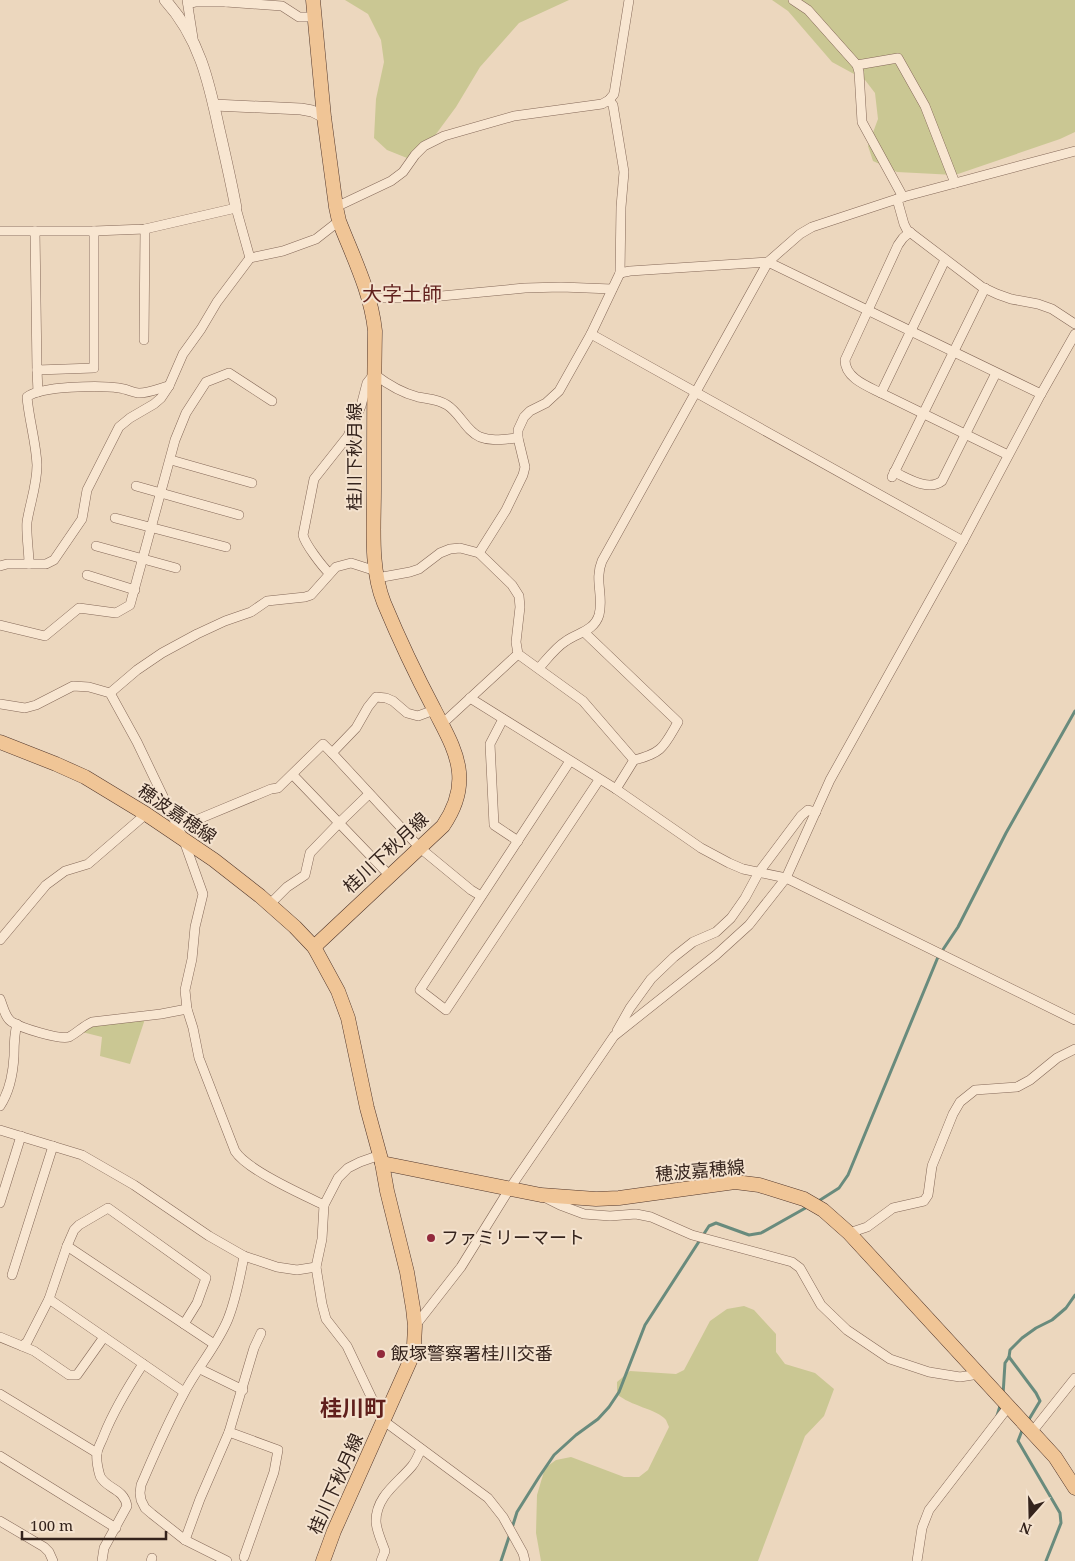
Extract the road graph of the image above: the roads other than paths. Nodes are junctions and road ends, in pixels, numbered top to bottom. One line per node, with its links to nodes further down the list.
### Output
1 (165, 0): 8 (street)
2 (312, 0): 7 (main road, 桂川下秋月線)
3 (629, 0): 10 (street)
4 (793, 0): 9 (street)
5 (226, 1): 6 (street); 7 (street)
6 (188, 2): 8 (street)
7 (315, 17): 12 (main road, 桂川下秋月線)
8 (193, 40): 11 (street)
9 (857, 65): 14 (street); 15 (street)
10 (609, 100): 17 (street); 26 (street)
11 (214, 105): 12 (street); 16 (street)
12 (324, 117): 17 (main road, 桂川下秋月線)
13 (1075, 151): 14 (street)
14 (955, 182): 15 (street)
15 (900, 198): 22 (street); 25 (street)
16 (236, 208): 18 (street); 23 (street)
17 (337, 214): 23 (street); 29 (main road, 桂川下秋月線)
18 (145, 229): 21 (street); 35 (street)
19 (0, 231): 20 (street)
20 (35, 231): 21 (street); 38 (street)
21 (94, 231): 37 (street)
22 (910, 232): 24 (street); 30 (street)
23 (250, 258): 41 (street)
24 (945, 260): 27 (street); 32 (street)
25 (768, 262): 26 (street); 30 (street); 45 (street)
26 (620, 273): 28 (street)
27 (985, 288): 31 (street); 36 (street)
28 (612, 289): 29 (street); 33 (street)
29 (370, 301): 40 (main road, 桂川下秋月線)
30 (869, 311): 32 (street); 44 (street)
31 (1075, 324)
32 (910, 331): 36 (street); 44 (street)
33 (591, 334): 45 (street); 50 (street)
34 (1075, 334): 46 (street)
35 (144, 340)
36 (952, 352): 39 (street); 48 (street)
37 (94, 368): 38 (street); 42 (street)
38 (37, 370): 43 (street)
39 (996, 373): 46 (street); 49 (street)
40 (374, 374): 50 (street); 67 (street); 69 (main road, 桂川下秋月線)
41 (169, 386): 42 (street); 64 (street)
42 (95, 387): 43 (street)
43 (38, 392): 64 (street)
44 (881, 393): 48 (street)
45 (696, 394): 59 (street); 72 (street)
46 (1041, 394): 51 (street)
47 (272, 400): 52 (street)
48 (923, 413): 49 (street); 49 (street)
49 (966, 434): 51 (street)
50 (518, 438): 62 (street)
51 (1008, 455): 59 (street)
52 (170, 460): 53 (street); 55 (street)
53 (252, 482)
54 (136, 486): 55 (street)
55 (161, 493): 56 (street); 58 (street)
56 (239, 516)
57 (115, 518): 58 (street)
58 (152, 528): 61 (street); 63 (street)
59 (963, 541): 89 (street)
60 (96, 546): 63 (street)
61 (226, 547)
62 (479, 553): 69 (street); 73 (street)
63 (143, 559): 66 (street); 70 (street)
64 (29, 564): 65 (street)
65 (0, 566)
66 (176, 568)
67 (329, 573): 69 (street); 75 (street)
68 (87, 575): 70 (street)
69 (376, 575): 78 (main road, 桂川下秋月線)
70 (134, 590): 71 (street)
71 (0, 625)
72 (584, 632): 74 (street); 83 (street)
73 (518, 654): 74 (street); 76 (street)
74 (539, 668): 83 (street)
75 (110, 693): 77 (street); 92 (street)
76 (470, 698): 79 (street); 80 (street)
77 (0, 704)
78 (434, 710): 80 (main road, 桂川下秋月線); 82 (street)
79 (503, 718): 84 (street); 93 (street)
80 (442, 724): 94 (main road, 桂川下秋月線)
81 (0, 742): 90 (main road, 穂波嘉穂線)
82 (332, 754): 85 (street); 88 (street)
83 (634, 760): 87 (street)
84 (570, 761): 86 (street); 93 (street)
85 (293, 775): 91 (street); 92 (street)
86 (599, 780): 87 (street); 98 (street)
87 (616, 789): 95 (street)
88 (369, 794): 91 (street); 94 (street)
89 (816, 812): 95 (street); 97 (street)
90 (146, 814): 92 (main road, 穂波嘉穂線); 100 (street)
91 (339, 823): 96 (street); 99 (street)
92 (180, 833): 99 (main road, 穂波嘉穂線); 103 (street)
93 (518, 840): 98 (street)
94 (420, 848): 96 (main road, 桂川下秋月線); 98 (street)
95 (758, 872): 97 (street); 106 (street)
96 (390, 876): 101 (main road, 桂川下秋月線)
97 (786, 878): 104 (street); 106 (street)
98 (481, 896)
99 (270, 904): 101 (main road, 穂波嘉穂線)
100 (0, 940)
101 (314, 947): 112 (main road, 桂川下秋月線)
102 (0, 998): 105 (street)
103 (187, 1009): 105 (street); 116 (street)
104 (1075, 1020)
105 (17, 1024): 108 (street)
106 (614, 1036): 113 (street)
107 (1075, 1049): 117 (street)
108 (0, 1106)
109 (0, 1130): 110 (street)
110 (22, 1136): 111 (street); 115 (street)
111 (53, 1146): 119 (street); 121 (street)
112 (381, 1159): 113 (main road, 穂波嘉穂線); 116 (street); 124 (main road, 桂川下秋月線)
113 (510, 1188): 114 (main road, 穂波嘉穂線); 124 (street)
114 (542, 1196): 117 (main road, 穂波嘉穂線); 132 (street)
115 (0, 1203)
116 (324, 1205): 120 (street)
117 (849, 1232): 132 (main road, 穂波嘉穂線)
118 (67, 1246): 122 (street); 123 (street); 123 (street)
119 (244, 1256): 120 (street); 128 (street)
120 (316, 1267): 138 (street)
121 (12, 1276)
122 (49, 1299): 127 (street); 129 (street)
123 (184, 1324): 128 (street)
124 (415, 1326): 138 (main road, 桂川下秋月線)
125 (261, 1333): 134 (street)
126 (0, 1337): 129 (street)
127 (104, 1338): 129 (street); 130 (street)
128 (214, 1344): 131 (street)
129 (22, 1346)
130 (143, 1364): 135 (street); 142 (street)
131 (200, 1368): 134 (street); 135 (street)
132 (979, 1374): 137 (main road, 穂波嘉穂線)
133 (1075, 1378): 140 (street)
134 (243, 1390): 139 (street)
135 (184, 1392): 147 (street)
136 (0, 1394): 142 (street)
137 (1008, 1406): 140 (main road, 穂波嘉穂線); 156 (street)
138 (384, 1421): 141 (street); 153 (main road, 桂川下秋月線)
139 (229, 1432): 147 (street); 148 (street)
140 (1032, 1432): 144 (main road, 穂波嘉穂線)
141 (422, 1448): 154 (street); 155 (street)
142 (97, 1453): 146 (street)
143 (0, 1456): 146 (street)
144 (1075, 1488)
145 (0, 1521): 150 (street)
146 (116, 1528): 151 (street)
147 (185, 1540): 149 (street)
148 (244, 1557)
149 (212, 1558): 152 (street)
150 (53, 1561)
151 (102, 1561)
152 (227, 1561)
153 (323, 1561)
154 (381, 1561)
155 (525, 1561)
156 (917, 1561)

